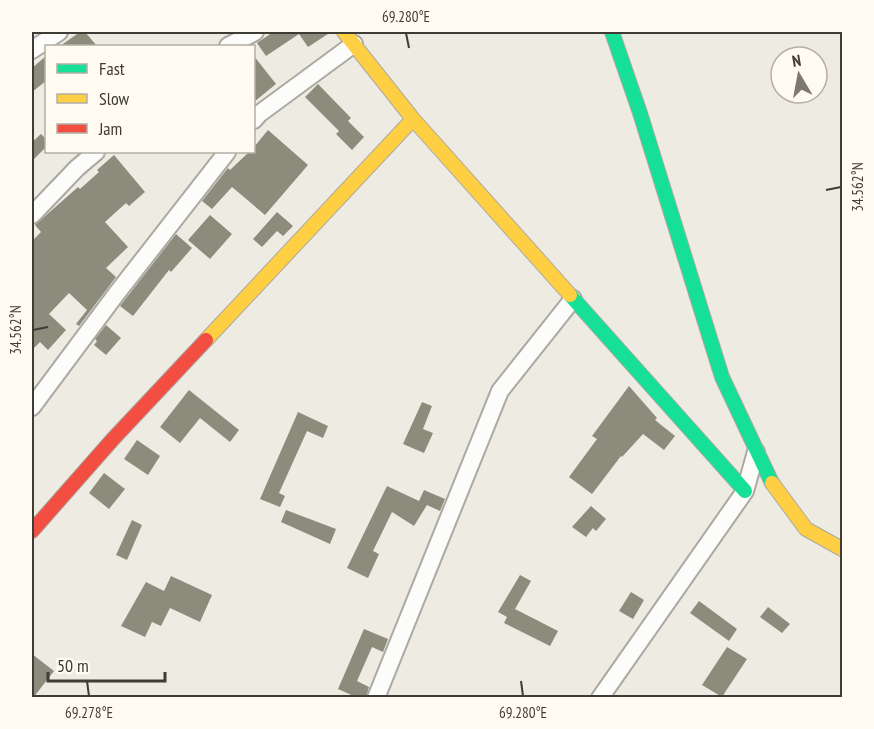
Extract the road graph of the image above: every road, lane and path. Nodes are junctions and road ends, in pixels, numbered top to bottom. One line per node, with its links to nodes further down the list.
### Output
1 (59, 32): 6 (street)
2 (255, 32): 5 (street)
3 (612, 32): 14 (main road)
4 (349, 38): 7 (street); 8 (main road)
5 (230, 45)
6 (32, 50)
7 (255, 119)
8 (412, 119): 12 (main road); 16 (main road)
9 (95, 153): 11 (street)
10 (226, 153): 13 (street)
11 (32, 214)
12 (573, 299): 15 (main road); 18 (street)
13 (32, 407)
14 (757, 451): 15 (street); 17 (main road)
15 (745, 491): 19 (street)
16 (32, 531)
17 (843, 549)
18 (376, 698)
19 (600, 698)

